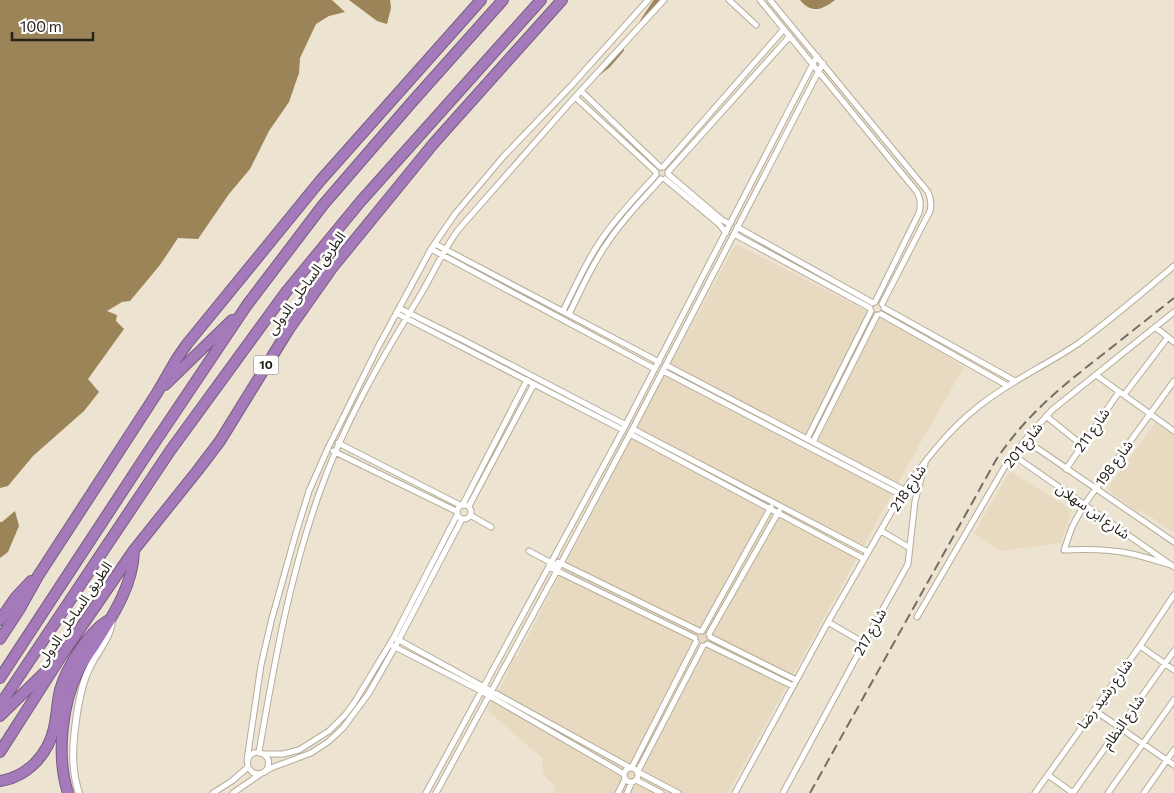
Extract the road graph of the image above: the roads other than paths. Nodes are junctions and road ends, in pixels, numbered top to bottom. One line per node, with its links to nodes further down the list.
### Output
1 (481, 0): 58 (highway)
2 (503, 0): 33 (highway, الطريق الساحلى الدولى)
3 (541, 0): 130 (highway, الطريق الساحلى الدولى / 10)
4 (562, 0): 96 (highway, الطريق الساحلى الدولى / 10)
5 (648, 0): 27 (street)
6 (664, 0): 17 (street)
7 (728, 0): 10 (street)
8 (760, 0): 11 (street)
9 (770, 0): 13 (street)
10 (756, 25)
11 (784, 29): 12 (street); 19 (street)
12 (790, 36): 15 (street); 20 (street)
13 (817, 56): 14 (street); 15 (street)
14 (822, 63): 16 (street); 34 (street)
15 (813, 64): 16 (street); 21 (street)
16 (818, 71): 22 (street); 32 (street)
17 (581, 91): 18 (street); 19 (street)
18 (575, 97): 19 (street); 28 (street)
19 (659, 170): 20 (street); 20 (street); 37 (street)
20 (666, 176): 23 (street); 25 (street); 41 (street)
21 (742, 201): 22 (street); 23 (street)
22 (748, 207): 24 (street)
23 (730, 224): 25 (street)
24 (738, 227): 26 (street); 32 (street)
25 (726, 233): 47 (street)
26 (734, 234): 36 (street); 48 (street)
27 (435, 244): 28 (street); 29 (street)
28 (445, 249): 30 (street); 37 (street)
29 (431, 250): 30 (street); 35 (street)
30 (442, 255): 40 (street); 49 (street)
31 (1174, 266): 54 (street, شارع 218)
32 (874, 302): 34 (street); 36 (street)
33 (247, 305): 58 (highway); 124 (highway, الطريق الساحلى الدولى)
34 (883, 306): 42 (street); 54 (street)
35 (399, 308): 39 (street); 40 (street)
36 (870, 310): 42 (street); 66 (street)
37 (563, 311): 41 (street)
38 (1174, 312): 44 (street, شارع 201)
39 (396, 313): 43 (street); 67 (street)
40 (409, 313): 43 (street); 63 (street)
41 (569, 314): 47 (street)
42 (879, 315): 56 (street); 69 (street)
43 (406, 318): 52 (street); 70 (street)
44 (1155, 327): 45 (street); 51 (street, شارع 201)
45 (1168, 337): 46 (street); 59 (street)
46 (1174, 342)
47 (659, 362): 49 (street)
48 (666, 365): 50 (street); 62 (street)
49 (655, 369): 63 (street)
50 (663, 371): 62 (street); 64 (street)
51 (1096, 375): 57 (street); 61 (street, شارع 201)
52 (527, 380): 55 (street); 83 (street)
53 (1174, 380): 60 (street, شارع 198)
54 (1015, 381): 56 (street, شارع 218)
55 (534, 384): 63 (street); 85 (street)
56 (1008, 386): 76 (street, شارع 218)
57 (1119, 392): 59 (street); 71 (street, شارع 211)
58 (157, 393): 103 (highway)
59 (1124, 396): 60 (street)
60 (1150, 414): 65 (street); 79 (street, شارع 198)
61 (1046, 416): 68 (street, شارع 201); 71 (street)
62 (767, 421): 66 (street); 75 (street)
63 (625, 428): 100 (street)
64 (631, 431): 78 (street); 80 (street); 102 (street)
65 (1174, 431)
66 (807, 439): 69 (street)
67 (332, 440): 70 (street); 72 (street)
68 (1025, 440): 74 (street, شارع 201); 77 (street)
69 (813, 442): 75 (street)
70 (339, 443): 73 (street); 83 (street)
71 (1082, 445): 77 (street, شارع 211)
72 (328, 448): 73 (street); 121 (street)
73 (336, 452): 88 (street); 122 (street)
74 (1013, 455): 84 (street, شارع ابن سهلان); 105 (street, شارع 201)
75 (832, 456): 81 (street)
76 (926, 461): 81 (street, شارع 218); 95 (street, شارع 217)
77 (1066, 469): 79 (street)
78 (738, 484): 80 (street); 82 (street)
79 (1095, 489): 84 (street, شارع 198); 94 (street)
80 (734, 490): 87 (street)
81 (902, 492): 93 (street, شارع 218)
82 (773, 502): 86 (street); 87 (street)
83 (461, 505): 85 (street); 88 (street)
84 (1084, 505): 101 (street, شارع ابن سهلان); 101 (street, شارع 198)
85 (469, 506): 90 (street)
86 (781, 506): 89 (street); 98 (street)
87 (770, 509): 89 (street); 109 (street)
88 (457, 513): 91 (street); 111 (street)
89 (778, 513): 99 (street); 110 (street)
90 (470, 515): 91 (street); 92 (street)
91 (462, 519): 111 (street)
92 (491, 527)
93 (881, 530): 95 (street); 98 (street, شارع 218)
94 (1174, 542)
95 (910, 548): 114 (street, شارع 217)
96 (134, 550): 106 (highway); 119 (highway, الطريق الساحلى الدولى / 10)
97 (529, 551): 100 (street)
98 (868, 552): 99 (street, شارع 218)
99 (864, 559): 108 (street, شارع 218)
100 (551, 563): 102 (street); 127 (street)
101 (1172, 566)
102 (559, 567): 109 (street); 113 (street); 128 (street)
103 (38, 576): 107 (highway); 112 (highway)
104 (1174, 595): 117 (street, شارع رشيد رضا)
105 (917, 617)
106 (112, 618): 133 (highway); 151 (street)
107 (0, 620)
108 (828, 622): 114 (street); 125 (street, شارع 218)
109 (701, 631): 110 (street); 113 (street)
110 (709, 636): 116 (street); 125 (street)
111 (396, 638): 115 (street); 127 (street)
112 (0, 639)
113 (695, 640): 116 (street); 142 (street)
114 (864, 643): 161 (street, شارع 217)
115 (392, 645): 127 (street); 138 (street); 145 (street)
116 (705, 645): 126 (street); 144 (street)
117 (1140, 646): 120 (street); 131 (street, شارع رشيد رضا)
118 (1174, 651): 120 (street, شارع النظام)
119 (62, 655): 132 (highway); 137 (highway, الطريق الساحلى الدولى / 10)
120 (1165, 664): 123 (street); 134 (street, شارع النظام)
121 (261, 665): 122 (street); 139 (street)
122 (273, 667): 138 (street)
123 (1174, 670)
124 (0, 678)
125 (796, 680): 126 (street, شارع 218)
126 (793, 686): 160 (street, شارع 218)
127 (482, 689): 128 (street); 154 (street)
128 (490, 693): 142 (street); 147 (street); 155 (street)
129 (1174, 700): 135 (street)
130 (0, 705)
131 (1094, 710): 134 (street); 146 (street, شارع رشيد رضا)
132 (0, 716)
133 (60, 720): 148 (highway); 150 (highway)
134 (1119, 727): 135 (street); 163 (street, شارع النظام)
135 (1143, 744): 140 (street); 164 (street)
136 (1174, 750): 140 (street)
137 (0, 752)
138 (261, 753): 139 (street); 145 (street)
139 (247, 760): 143 (street)
140 (1167, 760): 141 (street); 165 (street)
141 (1174, 765)
142 (631, 767): 144 (street); 147 (street)
143 (248, 768): 145 (street); 152 (street)
144 (638, 772): 149 (street); 159 (street)
145 (263, 773): 153 (street)
146 (1048, 775): 162 (street, شارع رشيد رضا); 163 (street)
147 (625, 776): 149 (street); 156 (street)
148 (0, 781)
149 (634, 781): 157 (street); 158 (street)
150 (68, 793)
151 (80, 793)
152 (213, 793)
153 (233, 793)
154 (426, 793)
155 (436, 793)
156 (618, 793)
157 (627, 793)
158 (661, 793)
159 (678, 793)
160 (735, 793)
161 (783, 793)
162 (1035, 793)
163 (1073, 793)
164 (1108, 793)
165 (1144, 793)

